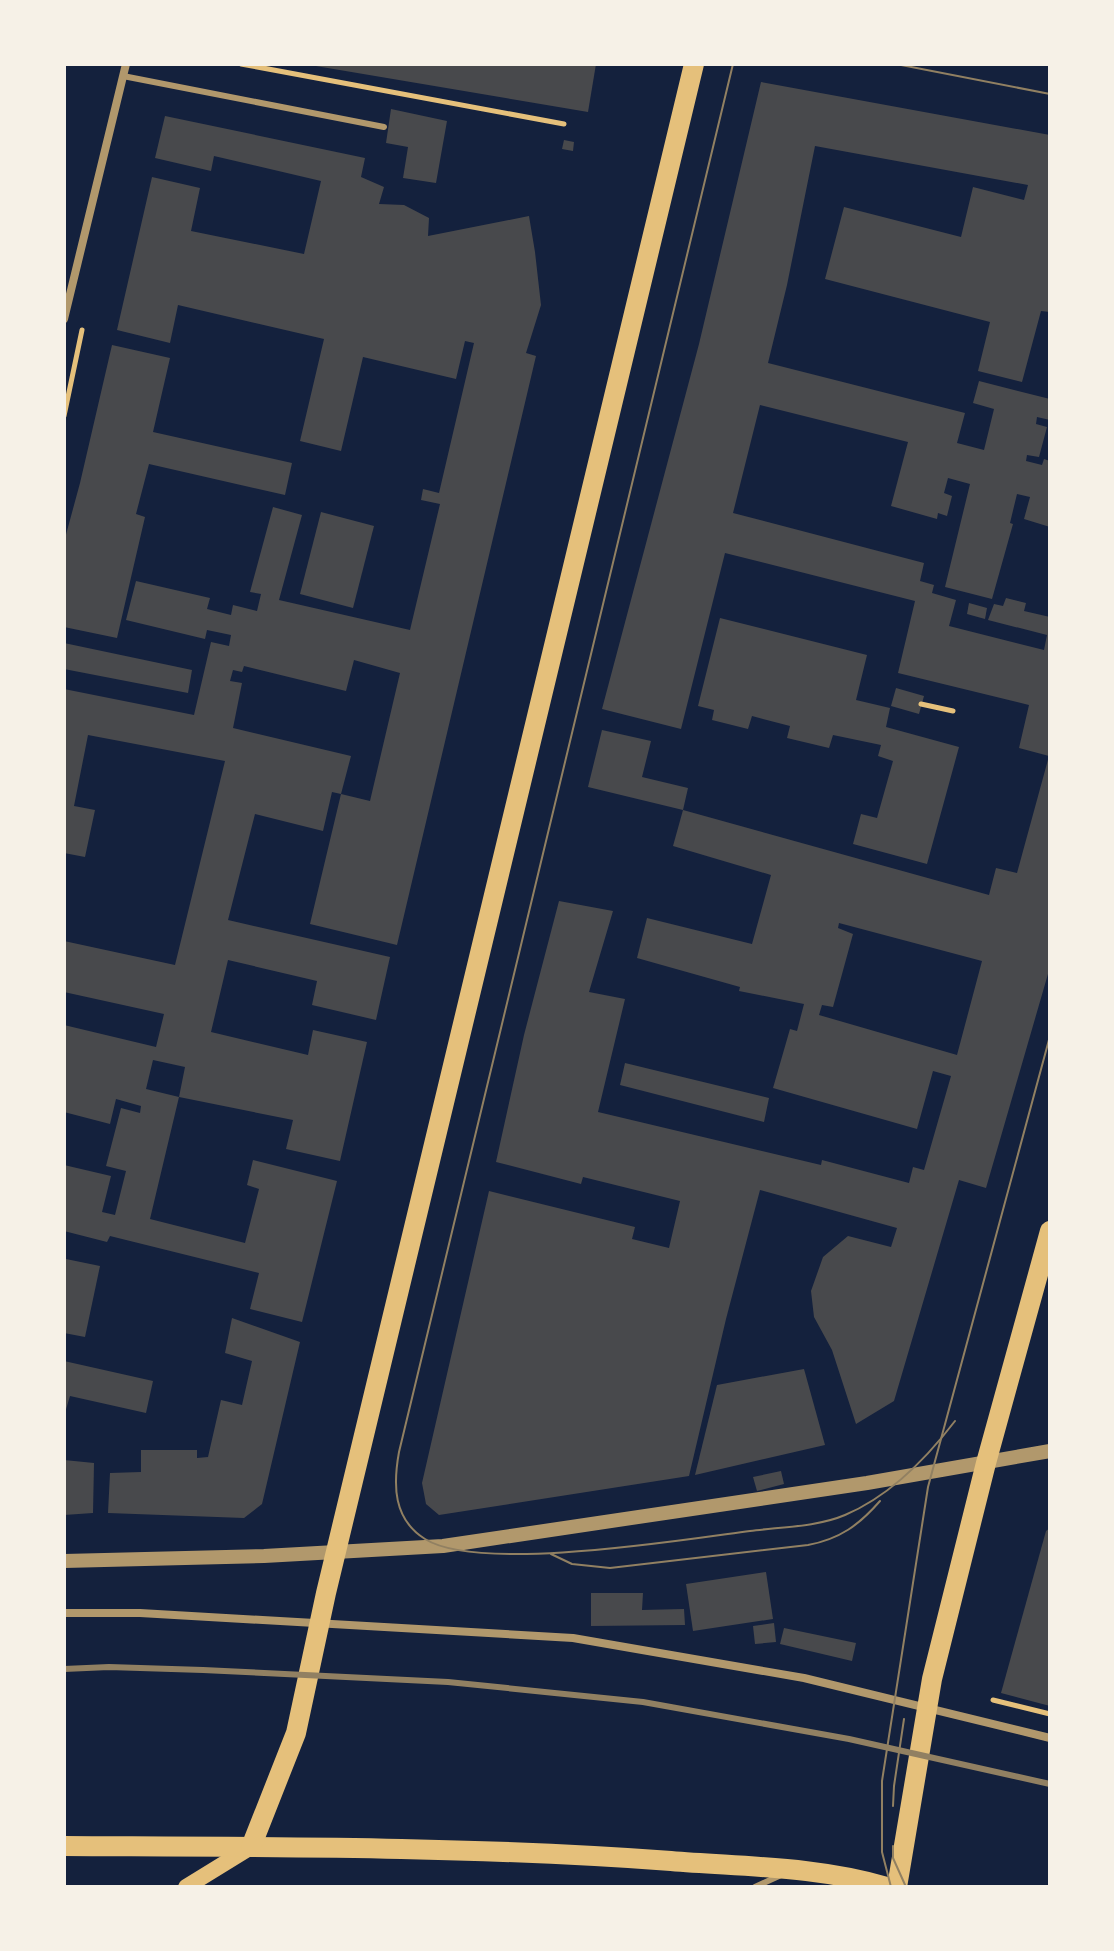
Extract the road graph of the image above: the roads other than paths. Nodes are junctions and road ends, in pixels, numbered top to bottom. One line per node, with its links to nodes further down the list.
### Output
1 (126, 64): 3 (street)
2 (694, 64): 9 (main road)
3 (123, 76): 4 (lane); 5 (street)
4 (384, 127)
5 (64, 319)
6 (1050, 1231): 8 (main road)
7 (1050, 1451): 8 (street)
8 (986, 1463): 9 (street); 20 (main road)
9 (338, 1551): 10 (street); 14 (main road)
10 (64, 1561)
11 (64, 1613): 12 (street)
12 (1050, 1738)
13 (64, 1846): 14 (main road)
14 (251, 1847): 15 (main road); 17 (main road)
15 (790, 1870): 16 (main road); 18 (lane)
16 (834, 1881): 19 (main road)
17 (186, 1887)
18 (755, 1887)
19 (887, 1887)
20 (897, 1887)

